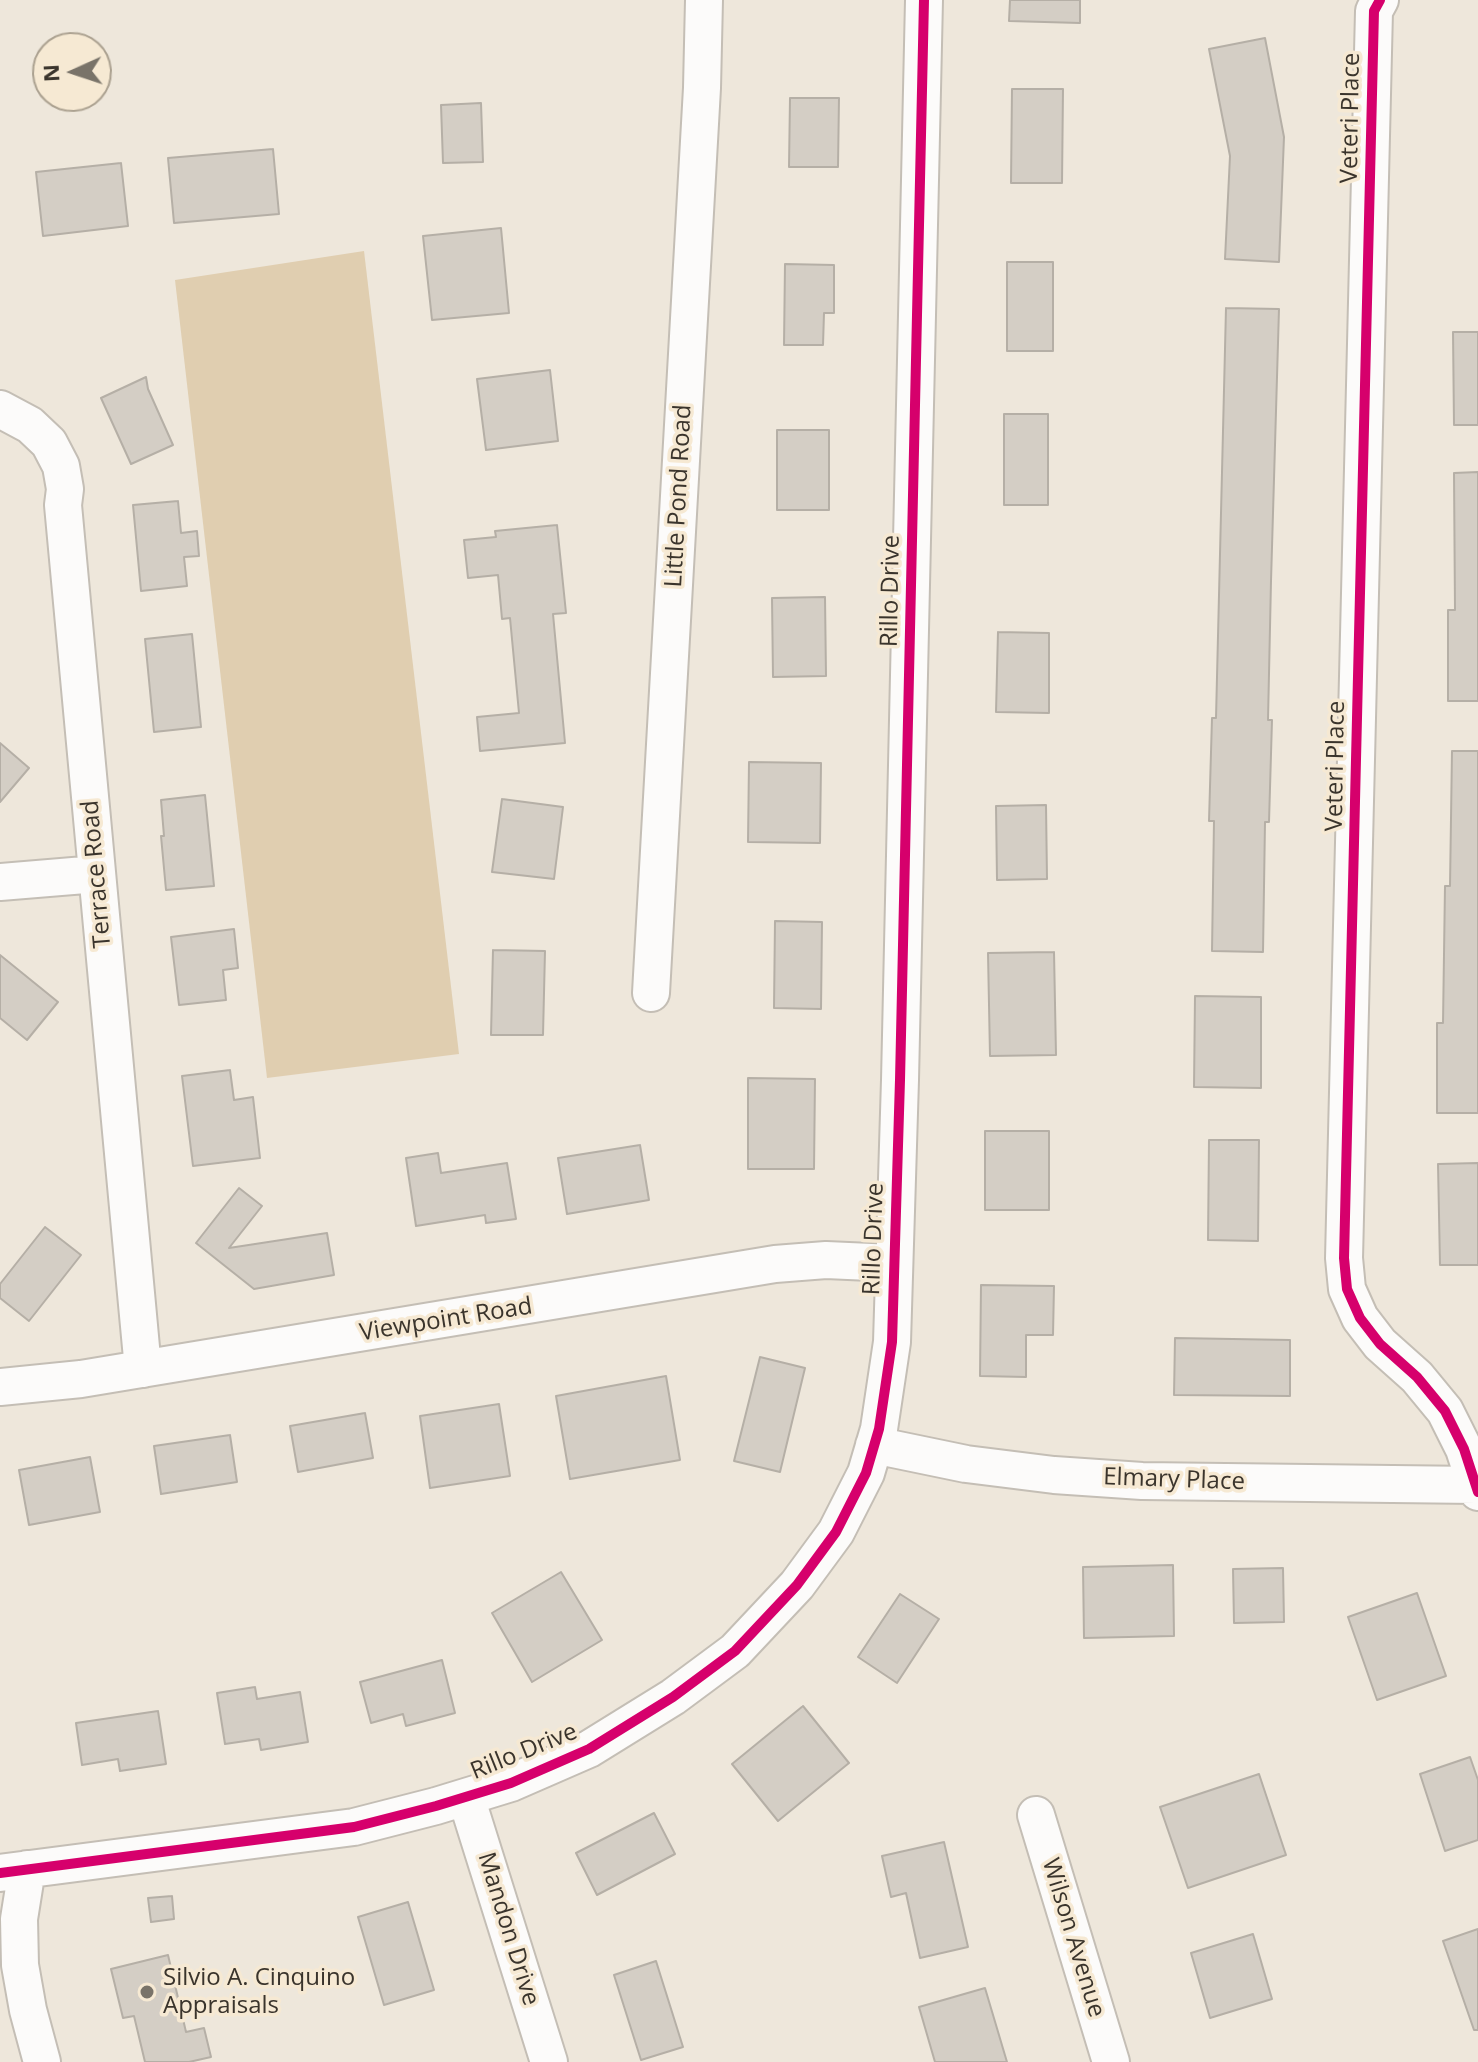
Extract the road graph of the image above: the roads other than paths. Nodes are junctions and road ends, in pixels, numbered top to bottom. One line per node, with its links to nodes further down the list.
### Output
1 (704, 0): 7 (street, Little Pond Road)
2 (924, 0): 8 (street, Rillo Drive)
3 (1380, 0): 12 (street, Veteri Place)
4 (0, 409): 5 (street, Terrace Road)
5 (97, 874): 6 (street); 9 (street, Terrace Road)
6 (0, 882)
7 (651, 993)
8 (893, 1263): 9 (street, Viewpoint Road); 11 (street, Rillo Drive)
9 (143, 1369): 10 (street, Viewpoint Road)
10 (0, 1387)
11 (874, 1445): 12 (street, Elmary Place); 13 (street, Rillo Drive)
12 (1477, 1488)
13 (466, 1797): 15 (street, Rillo Drive); 17 (street, Mandon Drive)
14 (1036, 1815): 18 (street, Wilson Avenue)
15 (14, 1871): 16 (street)
16 (42, 2062)
17 (549, 2062)
18 (1111, 2062)

